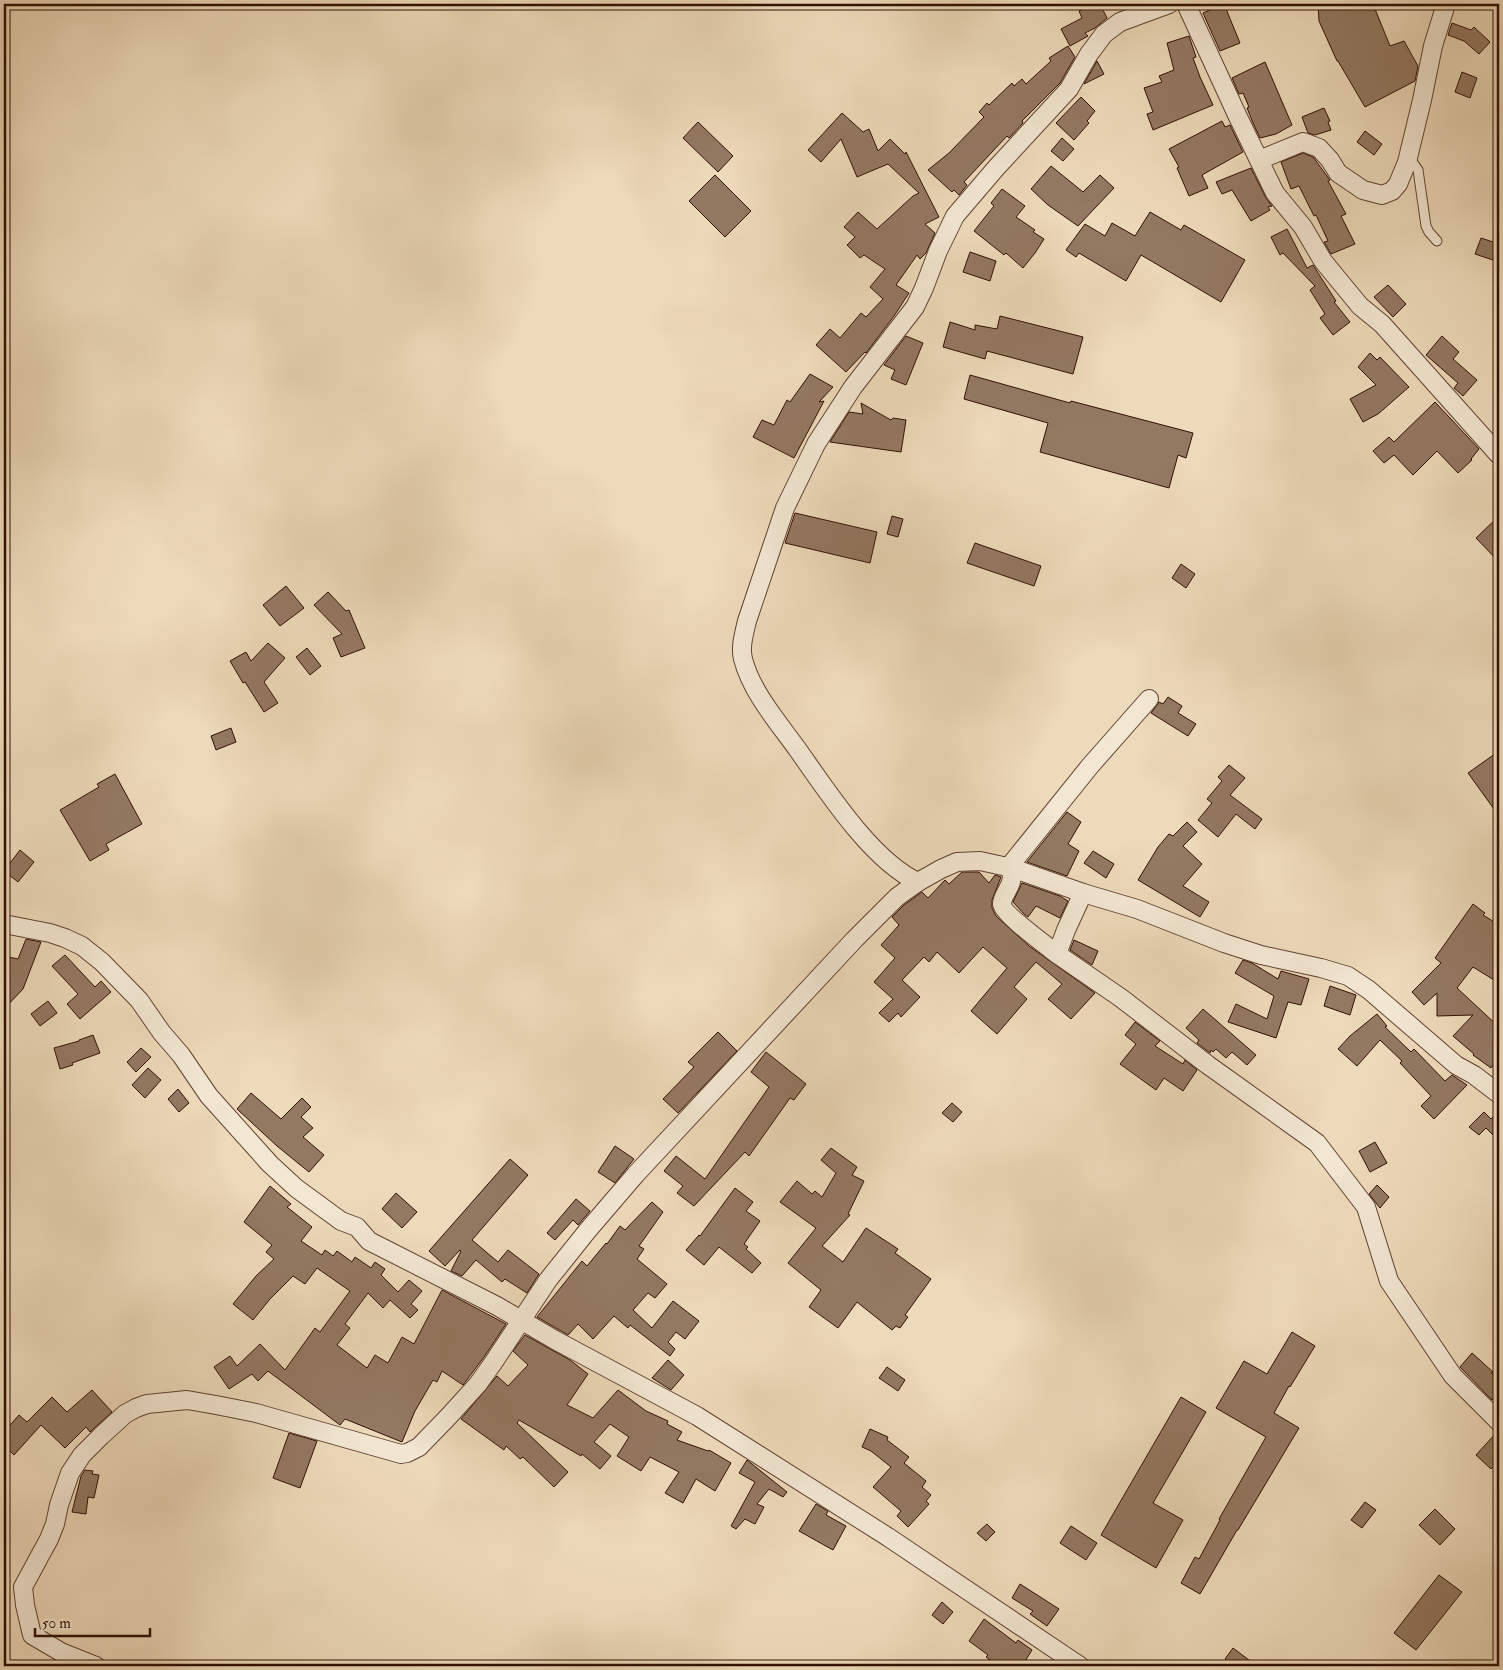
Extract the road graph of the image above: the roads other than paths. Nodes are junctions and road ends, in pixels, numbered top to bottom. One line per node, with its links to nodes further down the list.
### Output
1 (1169, 4): 10 (street)
2 (1186, 4): 5 (street)
3 (1446, 4): 4 (street)
4 (1409, 157): 5 (street); 6 (lane)
5 (1259, 160): 7 (street)
6 (1437, 241)
7 (1499, 455)
8 (1149, 699): 9 (street)
9 (1012, 868): 10 (street); 11 (street); 13 (street)
10 (918, 882): 15 (street)
11 (1083, 893): 13 (street); 14 (street)
12 (4, 924): 15 (street)
13 (1057, 954): 16 (street)
14 (1499, 1094)
15 (522, 1320): 17 (street); 18 (street)
16 (1499, 1422)
17 (96, 1666)
18 (1080, 1666)

